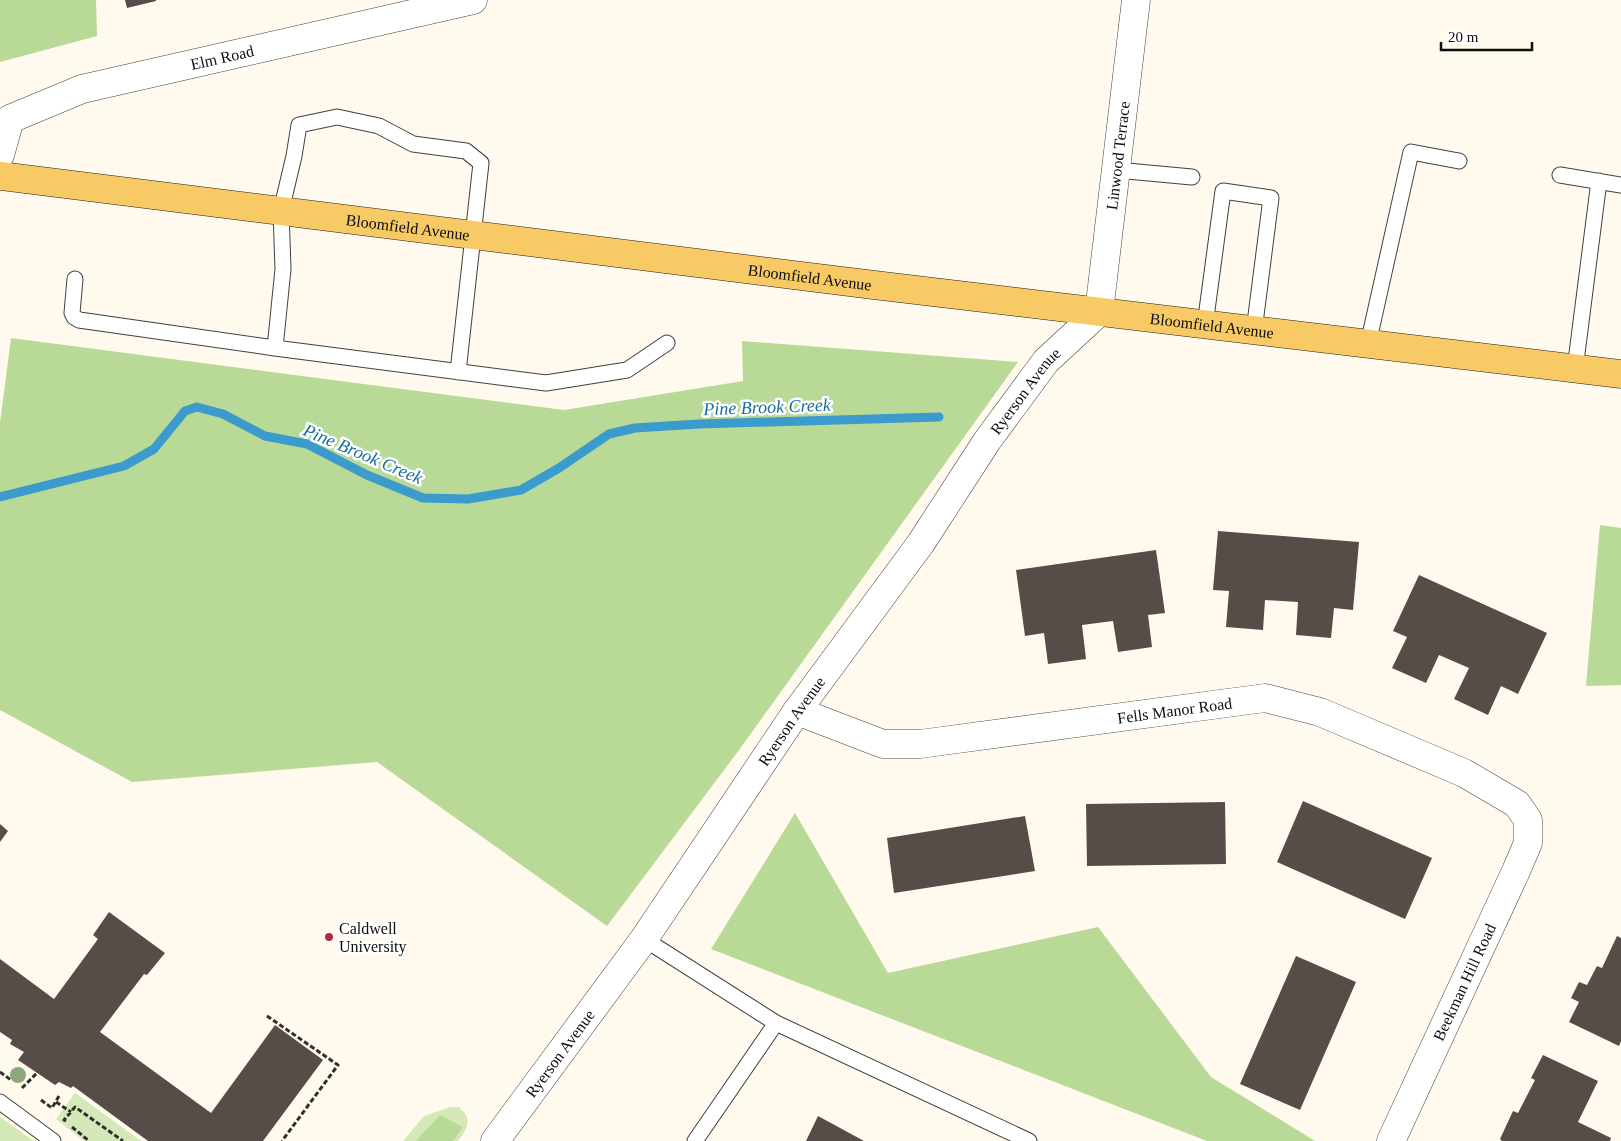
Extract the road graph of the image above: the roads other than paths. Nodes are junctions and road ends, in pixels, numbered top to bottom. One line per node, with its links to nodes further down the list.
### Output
1 (473, 0): 3 (street, Elm Road)
2 (1136, 0): 5 (street, Linwood Terrace)
3 (0, 155)
4 (1459, 161): 18 (lane)
5 (1116, 170): 8 (lane); 14 (street, Linwood Terrace)
6 (1560, 175): 9 (lane)
7 (0, 176): 11 (main road, Bloomfield Avenue)
8 (1192, 178)
9 (1599, 182): 10 (lane); 20 (lane)
10 (1621, 185)
11 (281, 211): 12 (main road, Bloomfield Avenue); 12 (lane); 19 (lane)
12 (472, 235): 14 (main road, Bloomfield Avenue); 21 (lane)
13 (75, 279): 19 (lane)
14 (1099, 312): 15 (main road, Bloomfield Avenue); 23 (street, Ryerson Avenue)
15 (1205, 324): 16 (main road, Bloomfield Avenue); 16 (lane)
16 (1254, 331): 18 (main road, Bloomfield Avenue)
17 (667, 343): 21 (lane)
18 (1368, 344): 20 (main road, Bloomfield Avenue)
19 (275, 348): 21 (lane)
20 (1575, 368): 22 (main road, Bloomfield Avenue)
21 (458, 372)
22 (1621, 374)
23 (797, 711): 24 (street, Fells Manor Road); 25 (street, Ryerson Avenue)
24 (1528, 820): 32 (street, Beekman Hill Road)
25 (644, 939): 26 (lane); 29 (street, Ryerson Avenue)
26 (776, 1023): 30 (lane); 31 (lane)
27 (0, 1102): 28 (lane)
28 (53, 1141)
29 (495, 1141)
30 (695, 1141)
31 (1029, 1141)
32 (1390, 1141)

